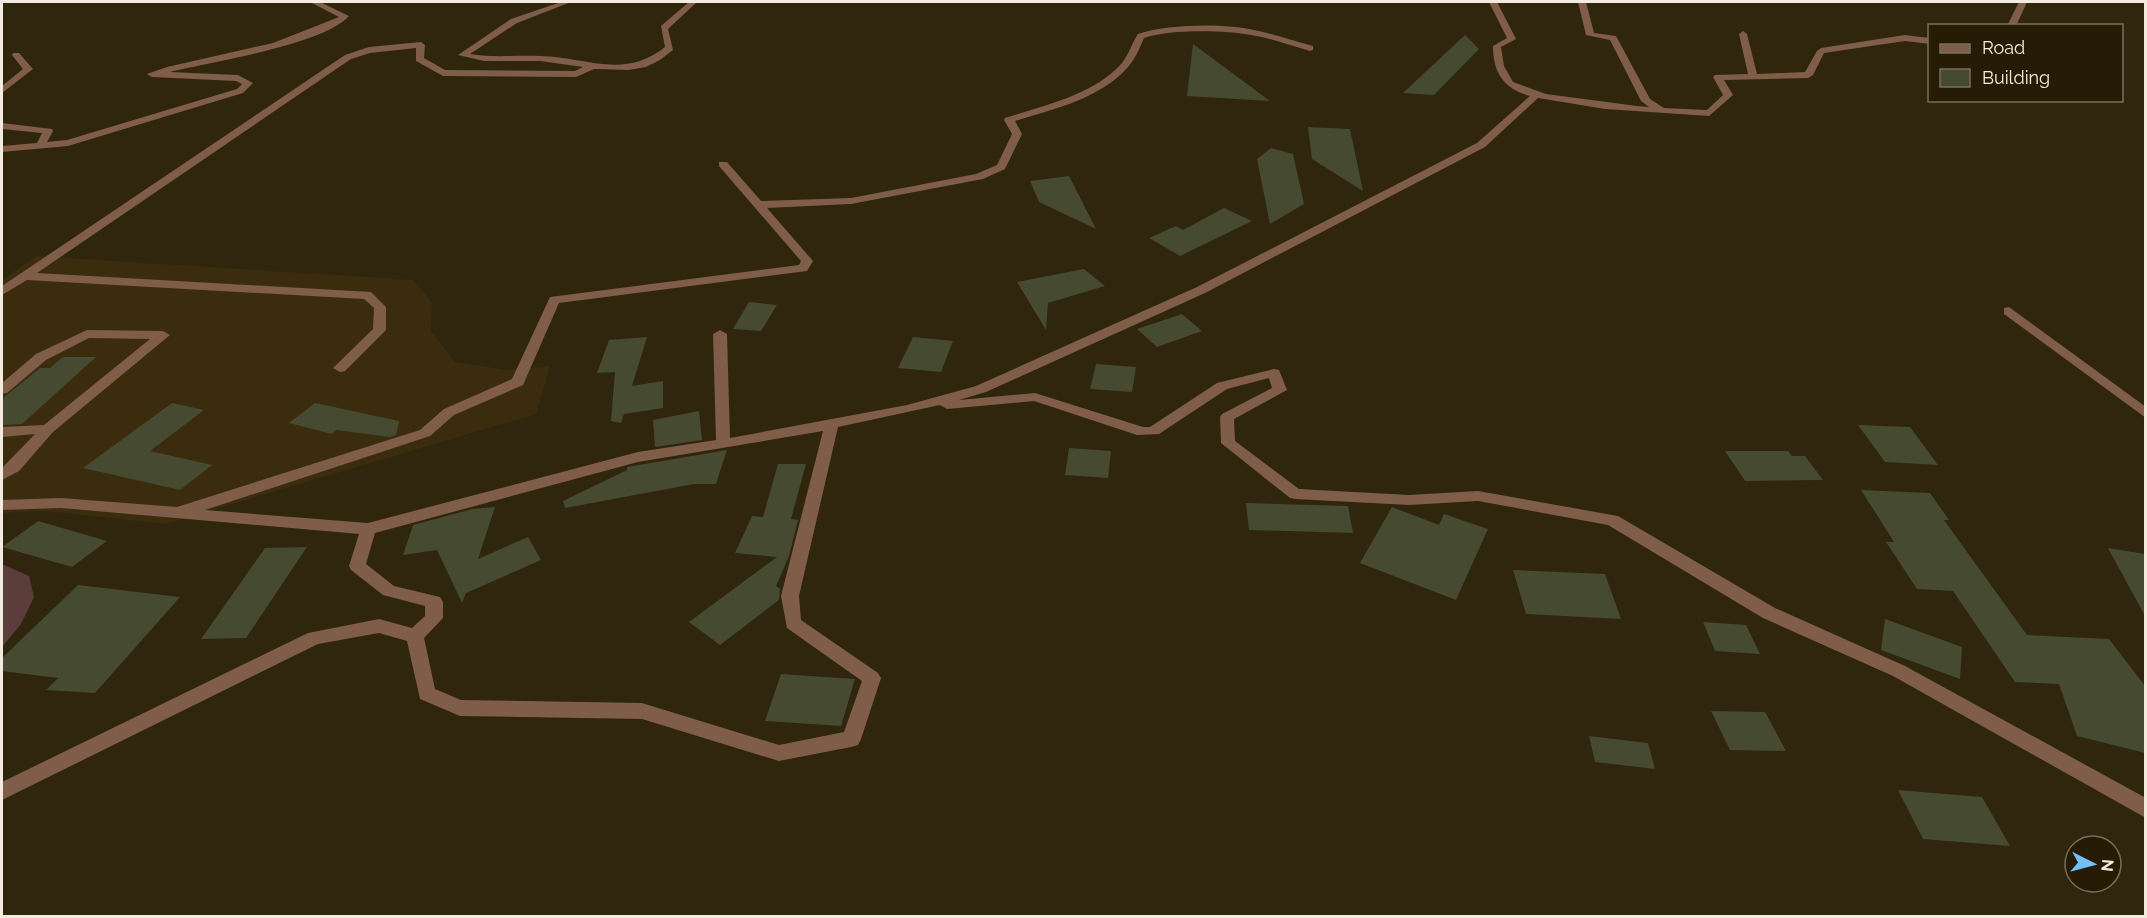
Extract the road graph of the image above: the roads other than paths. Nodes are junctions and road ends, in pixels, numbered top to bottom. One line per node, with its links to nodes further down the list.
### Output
1 (314, 2): 18 (street)
2 (567, 2): 12 (street)
3 (693, 2): 12 (street)
4 (1493, 2): 15 (street)
5 (1582, 2): 16 (street)
6 (2023, 2): 7 (street)
7 (2012, 24)
8 (1743, 34): 13 (street)
9 (1928, 41): 13 (street)
10 (1310, 48): 21 (street)
11 (16, 55): 14 (street)
12 (591, 67): 22 (street)
13 (1753, 77): 16 (street)
14 (2, 90)
15 (1535, 96): 16 (street); 28 (street)
16 (1665, 113)
17 (2, 126): 18 (street)
18 (41, 144): 19 (street)
19 (2, 149)
20 (723, 164): 21 (street)
21 (758, 205): 36 (street)
22 (24, 276): 23 (street); 26 (street)
23 (2, 291)
24 (2009, 311): 29 (street)
25 (720, 334): 33 (street)
26 (340, 368)
27 (2, 390): 31 (street)
28 (908, 409): 30 (street); 40 (street)
29 (2145, 414)
30 (832, 424): 33 (street); 38 (street)
31 (48, 429): 32 (street); 34 (street)
32 (2, 432)
33 (723, 444): 37 (street)
34 (2, 475)
35 (2, 505): 36 (street)
36 (177, 513): 37 (street)
37 (368, 529): 38 (street)
38 (415, 636): 39 (street)
39 (2, 791)
40 (2145, 809)

